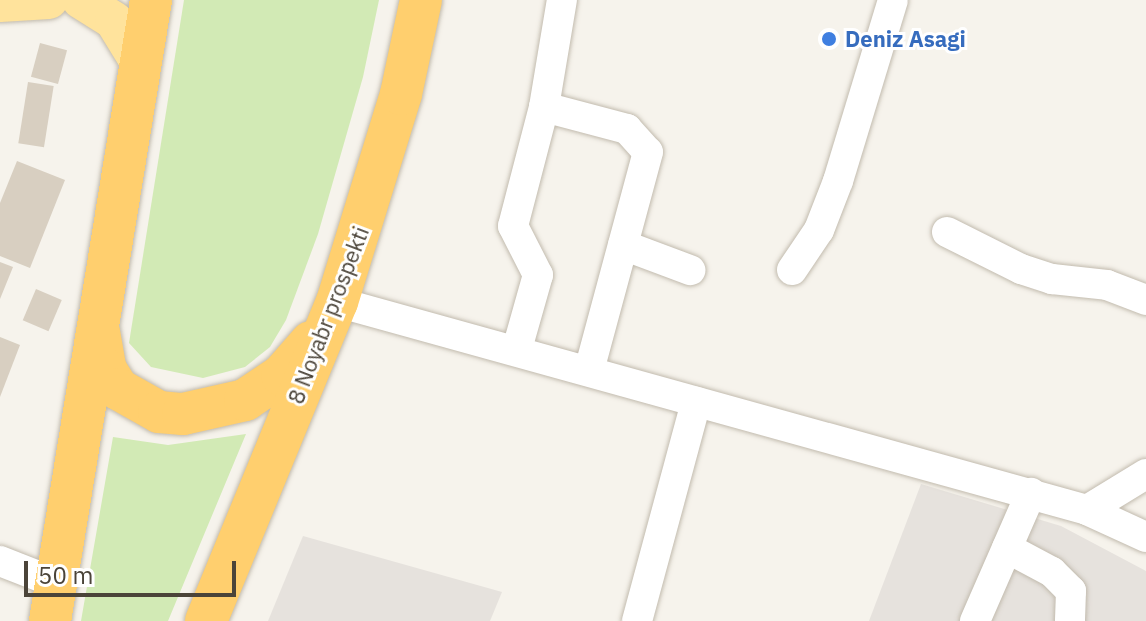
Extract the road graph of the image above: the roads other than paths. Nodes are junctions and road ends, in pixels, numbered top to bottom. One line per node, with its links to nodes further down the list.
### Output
1 (49, 0): 7 (main road)
2 (81, 0): 8 (main road)
3 (151, 0): 8 (highway)
4 (421, 0): 15 (highway, 8 Noyabr prospekti)
5 (562, 0): 9 (street)
6 (893, 0): 13 (street)
7 (0, 3)
8 (141, 65): 16 (highway)
9 (544, 107): 11 (street); 17 (street)
10 (947, 232): 14 (street)
11 (623, 245): 12 (street); 18 (street)
12 (690, 270)
13 (792, 270)
14 (1146, 300)
15 (337, 302): 16 (highway); 17 (street); 27 (highway, 8 Noyabr prospekti)
16 (96, 315): 26 (highway)
17 (517, 349): 18 (street)
18 (589, 370): 19 (street)
19 (696, 402): 21 (street); 28 (street)
20 (1146, 474): 22 (street)
21 (1031, 493): 22 (street); 24 (street)
22 (1087, 510): 23 (street)
23 (1146, 537)
24 (1007, 548): 29 (street); 30 (street)
25 (0, 561): 26 (street)
26 (53, 602)
27 (206, 621)
28 (637, 621)
29 (975, 621)
30 (1070, 621)

